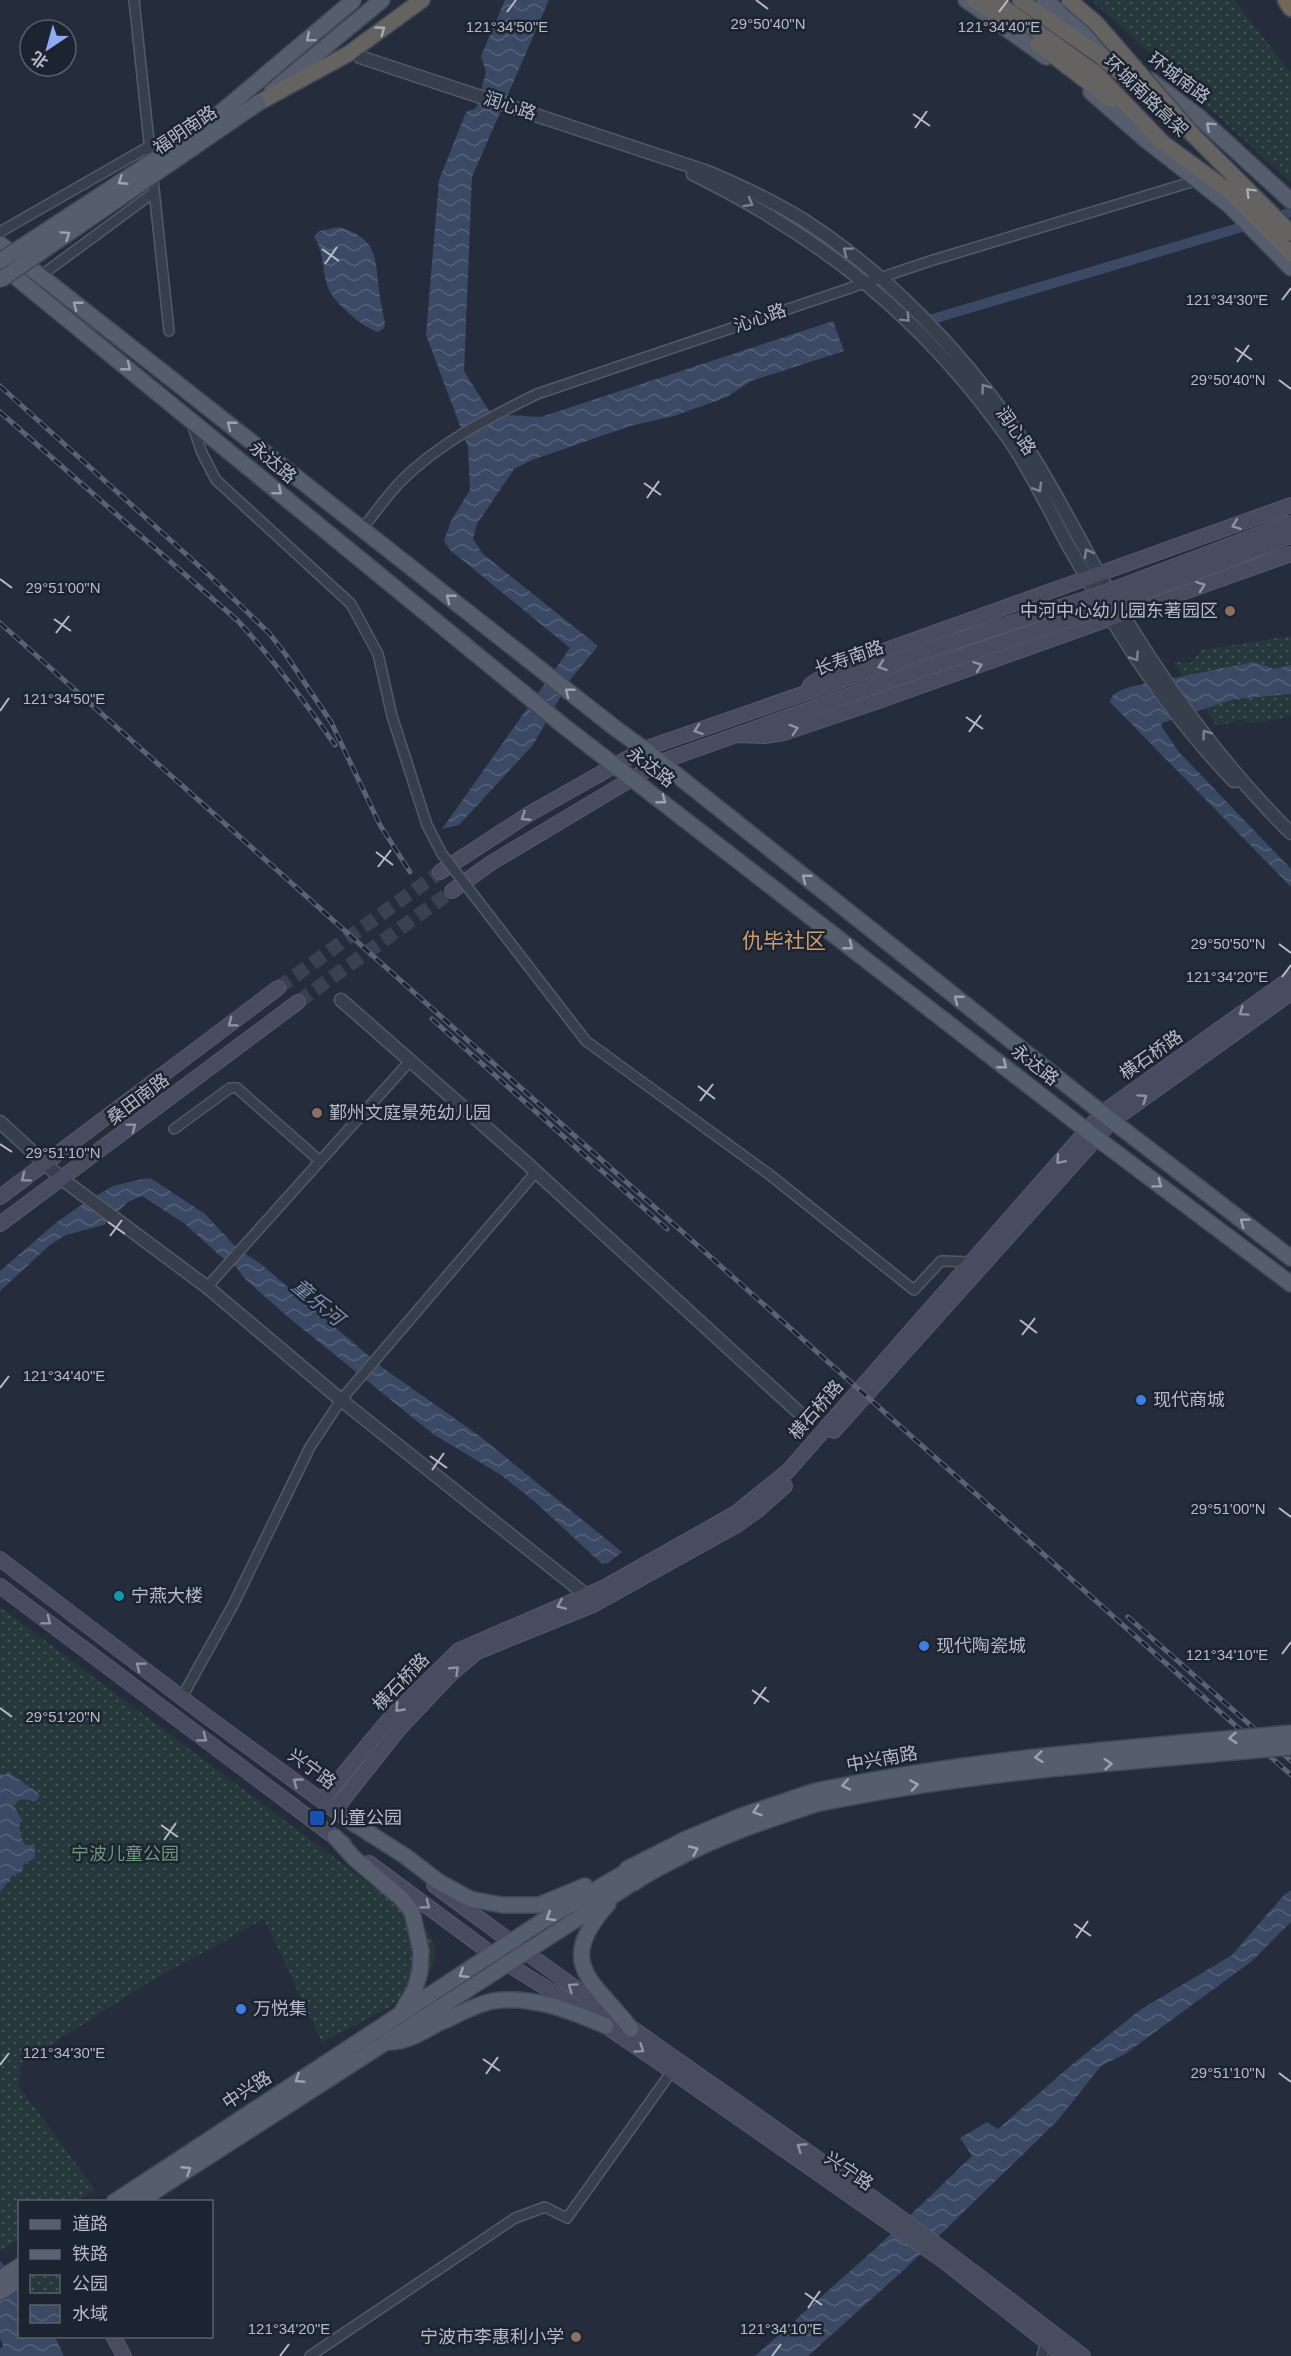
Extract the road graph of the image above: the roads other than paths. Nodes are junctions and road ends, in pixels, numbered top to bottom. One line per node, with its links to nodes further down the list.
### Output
1 (134, 0): 17 (street)
2 (354, 0): 26 (main road, 福明南路, one-way to 26, bridge)
3 (382, 0): 14 (main road, 福明南路)
4 (422, 0): 14 (highway, one-way to 4)
5 (966, 0): 19 (main road)
6 (974, 0): 16 (highway)
7 (993, 0): 16 (highway, 环城南路高架)
8 (1020, 0): 15 (highway, 环城南路高架, bridge)
9 (1044, 0): 21 (main road, 环城南路, one-way to 9)
10 (1069, 0): 15 (highway, bridge)
11 (1286, 0): 12 (highway)
12 (1291, 8)
13 (360, 57): 18 (street, 润心路)
14 (258, 103): 30 (main road, 福明南路, one-way to 14, bridge)
15 (1194, 136): 23 (highway, 环城南路高架, one-way to 15)
16 (1163, 142): 25 (highway, 环城南路高架)
17 (148, 147): 20 (street); 22 (street)
18 (660, 156): 29 (street, 润心路, one-way to 18); 31 (street, 润心路, one-way to 31)
19 (1198, 180): 25 (main road); 29 (street, 沁心路)
20 (153, 193): 28 (street); 33 (street)
21 (1288, 197)
22 (0, 232)
23 (1291, 233)
24 (0, 244): 28 (main road, 永达路)
25 (1285, 255): 27 (main road)
26 (0, 263): 32 (main road, 永达路)
27 (1291, 268)
28 (40, 276): 32 (street); 37 (main road, 永达路, one-way to 28)
29 (879, 278): 31 (street, 沁心路); 40 (street, 润心路, one-way to 29)
30 (0, 280)
31 (866, 283): 37 (street, 沁心路); 48 (street, 润心路, one-way to 48)
32 (27, 286): 34 (main road, 永达路, one-way to 34)
33 (169, 331)
34 (191, 419): 46 (main road, 永达路, one-way to 46); 69 (street, bridge)
35 (1291, 505): 40 (main road, one-way to 40)
36 (1291, 522): 42 (main road, 长寿南路, one-way to 42, bridge)
37 (362, 529): 44 (main road, 永达路, one-way to 37)
38 (1291, 536): 43 (main road, 长寿南路, bridge)
39 (1291, 554): 41 (main road, one-way to 39)
40 (1099, 573): 41 (street, 润心路); 42 (main road)
41 (1122, 615): 43 (main road, one-way to 41); 48 (street, 润心路, one-way to 41)
42 (790, 698): 44 (main road, 长寿南路, one-way to 44)
43 (736, 735): 45 (main road, 长寿南路)
44 (644, 749): 45 (main road, 永达路); 46 (main road, 长寿南路)
45 (660, 762): 47 (main road, 长寿南路); 58 (main road, 永达路, one-way to 45)
46 (616, 765): 47 (main road, 永达路); 50 (main road, 长寿南路, one-way to 50)
47 (634, 778): 51 (main road, 长寿南路); 61 (main road, 永达路, one-way to 61)
48 (1269, 812): 49 (street, 润心路)
49 (1291, 833)
50 (440, 873)
51 (452, 891)
52 (1291, 978): 58 (main road, 横石桥路, one-way to 58)
53 (279, 988): 63 (main road, 桑田南路, one-way to 63)
54 (1291, 993): 58 (main road, 横石桥路, one-way to 54)
55 (341, 1000): 57 (street)
56 (298, 1002): 65 (main road, 桑田南路, one-way to 56)
57 (410, 1061): 62 (street); 64 (street)
58 (1107, 1117): 61 (main road, 横石桥路); 68 (main road, 永达路, one-way to 58)
59 (0, 1122): 63 (street)
60 (174, 1129): 62 (street)
61 (1091, 1134): 69 (main road, 横石桥路, one-way to 69); 70 (main road, 永达路, one-way to 70); 82 (main road, 横石桥路, one-way to 61)
62 (320, 1161): 71 (street)
63 (44, 1163): 65 (street); 66 (main road, 桑田南路, one-way to 66)
64 (536, 1172): 72 (street); 73 (street)
65 (62, 1179): 67 (main road, 桑田南路); 71 (street)
66 (0, 1197)
67 (0, 1224)
68 (1291, 1258)
69 (972, 1262): 76 (main road, 横石桥路)
70 (1291, 1284)
71 (207, 1287): 72 (street)
72 (341, 1400): 76 (street); 77 (street)
73 (806, 1419)
74 (0, 1559): 77 (main road, 兴宁路, one-way to 74)
75 (0, 1586): 83 (main road, 兴宁路, one-way to 83)
76 (586, 1594): 81 (main road, 横石桥路, one-way to 81)
77 (182, 1697): 81 (main road, 兴宁路, one-way to 77)
78 (1291, 1733): 80 (main road, 中兴南路, one-way to 80, bridge)
79 (1291, 1747): 80 (main road, 中兴南路, one-way to 79, bridge)
80 (814, 1798): 84 (main road, 中兴南路)
81 (322, 1800): 82 (main road, 兴宁路)
82 (341, 1814): 84 (main road, 中兴南路); 85 (main road, 兴宁路)
83 (335, 1837): 87 (main road, 兴宁路, one-way to 87); 90 (main road, 中兴路)
84 (639, 1871): 85 (main road, 中兴路); 86 (main road, 中兴南路)
85 (519, 1947): 87 (main road, 中兴路); 88 (main road, 中兴路); 92 (main road, 兴宁路, one-way to 85)
86 (582, 1952): 92 (main road, 兴宁路)
87 (493, 1955): 88 (main road, 兴宁路); 90 (main road, 中兴路, one-way to 90)
88 (508, 1963): 91 (main road, 兴宁路); 93 (main road, 中兴路)
89 (495, 2001): 91 (main road, 兴宁路); 93 (main road, 中兴路)
90 (402, 2012): 96 (main road, 中兴路, one-way to 96)
91 (606, 2026): 94 (main road, 兴宁路, one-way to 94)
92 (632, 2029): 95 (main road, 兴宁路, one-way to 92)
93 (384, 2042): 97 (main road, 中兴路, one-way to 93)
94 (672, 2071): 95 (main road, 兴宁路); 106 (street)
95 (862, 2197): 98 (main road, 兴宁路)
96 (117, 2200)
97 (141, 2200)
98 (948, 2258): 104 (main road, 兴宁路); 109 (main road, 兴宁路)
99 (18, 2267): 100 (main road)
100 (0, 2279)
101 (18, 2280): 102 (main road)
102 (0, 2292)
103 (114, 2338): 105 (main road)
104 (1046, 2342): 107 (street); 108 (main road, 兴宁路)
105 (124, 2356)
106 (310, 2356)
107 (1042, 2356)
108 (1064, 2356)
109 (1083, 2356)

